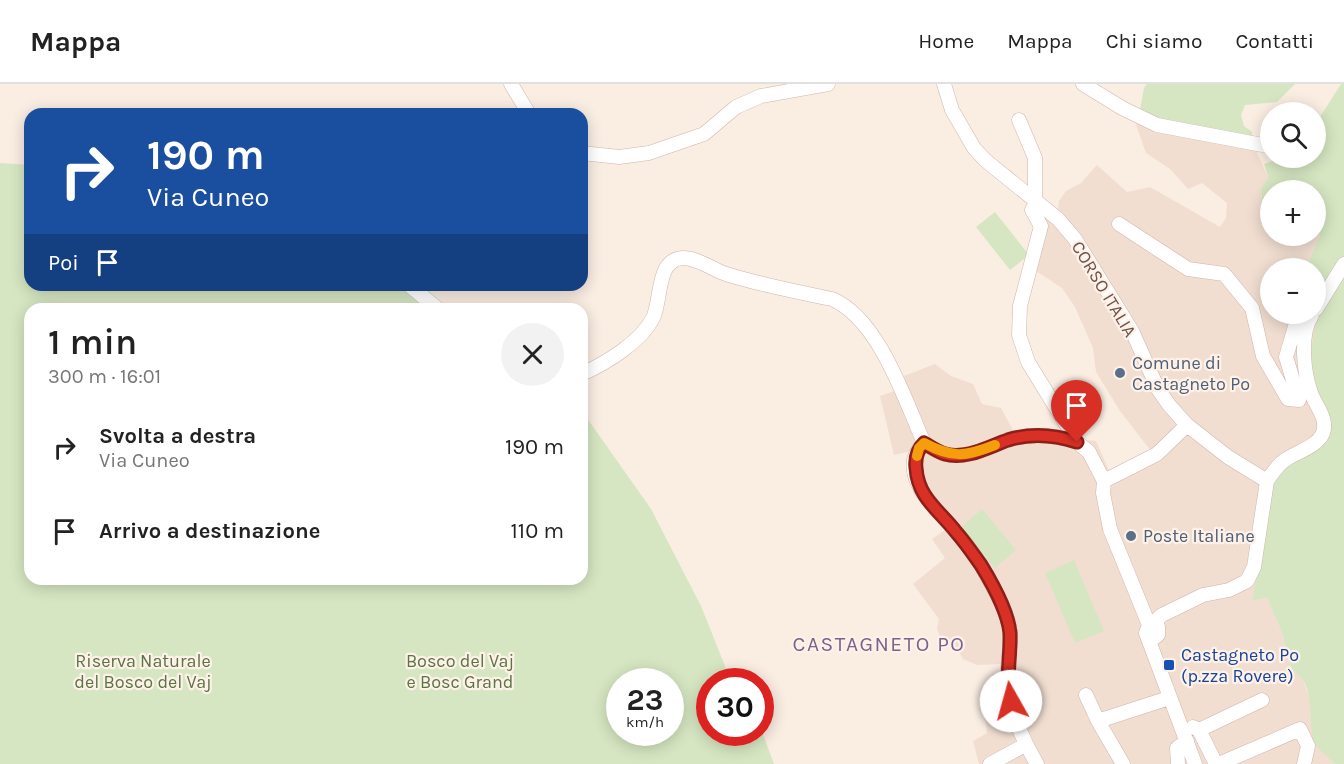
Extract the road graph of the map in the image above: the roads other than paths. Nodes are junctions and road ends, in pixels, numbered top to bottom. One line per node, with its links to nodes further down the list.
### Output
1 (511, 84): 5 (street)
2 (828, 84): 8 (street)
3 (944, 84): 9 (street, CORSO ITALIA)
4 (1083, 84): 7 (street)
5 (525, 108)
6 (1019, 120): 9 (street)
7 (1260, 144)
8 (588, 154)
9 (1036, 200): 18 (street, CORSO ITALIA); 19 (street)
10 (1119, 224): 15 (street)
11 (1344, 264): 13 (street)
12 (416, 291): 14 (street)
13 (1326, 293)
14 (431, 303)
15 (1296, 324)
16 (1311, 324): 21 (street)
17 (588, 371): 20 (street)
18 (1187, 425): 21 (street, CORSO ITALIA); 22 (street)
19 (1077, 442): 20 (street); 22 (street)
20 (924, 443): 30 (street)
21 (1267, 481): 23 (street)
22 (1104, 482): 23 (street)
23 (1153, 630): 25 (street)
24 (1086, 695): 27 (street)
25 (1169, 698): 27 (street); 29 (street)
26 (1262, 700): 28 (street)
27 (1098, 721): 34 (street)
28 (1199, 730): 29 (street); 37 (street)
29 (1185, 735): 35 (street); 36 (street)
30 (1026, 745): 32 (street); 33 (street)
31 (1301, 763): 37 (street)
32 (990, 764)
33 (1037, 764)
34 (1123, 764)
35 (1178, 764)
36 (1195, 764)
37 (1218, 764)

